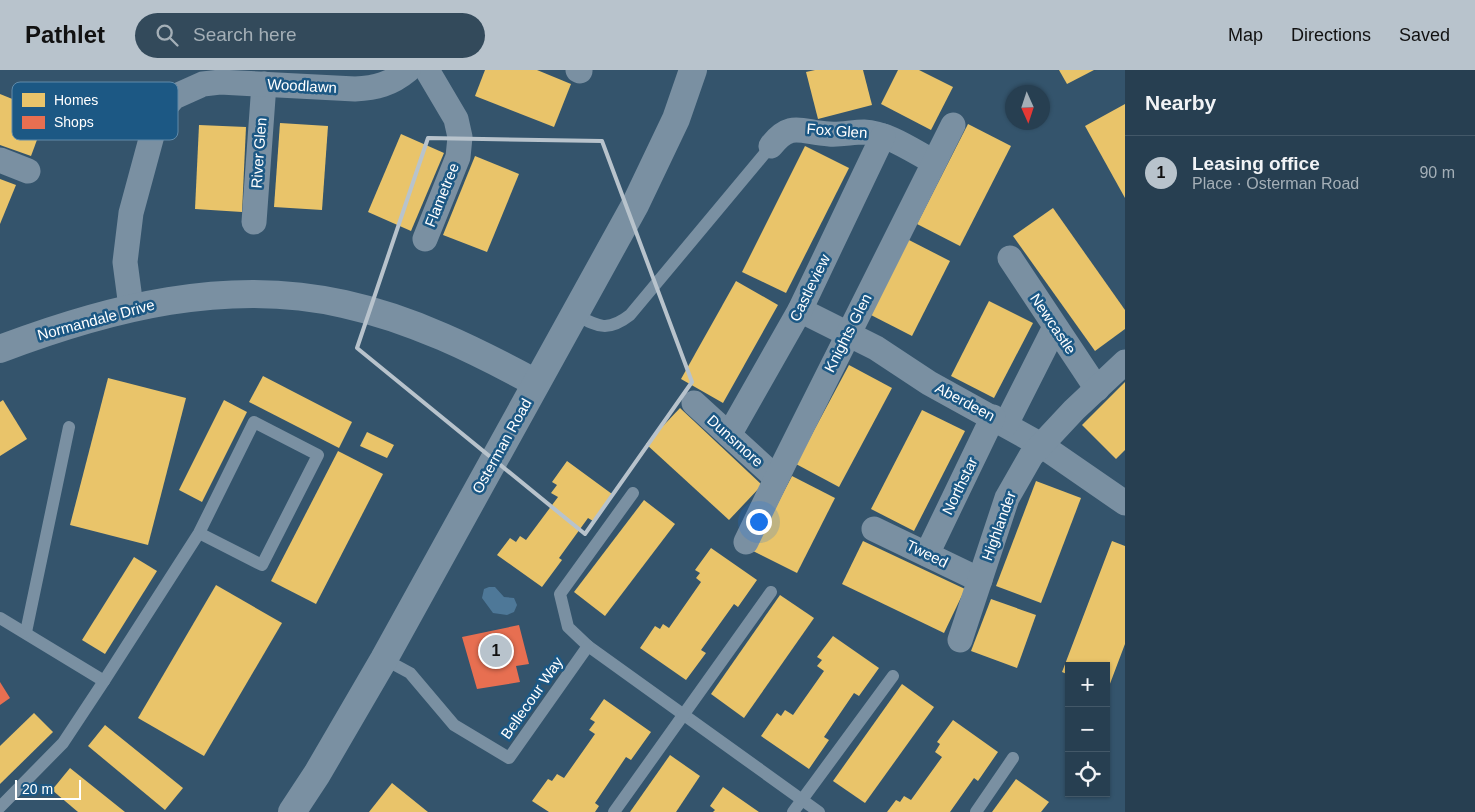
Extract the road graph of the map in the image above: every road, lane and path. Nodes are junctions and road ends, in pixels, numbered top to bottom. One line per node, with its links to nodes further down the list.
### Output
1 (408, 70): 4 (street, Woodlawn)
2 (427, 70): 15 (street, Flametree)
3 (693, 70): 19 (street, Osterman Road)
4 (302, 78): 5 (street, Woodlawn)
5 (264, 84): 6 (street, Woodlawn); 14 (street, River Glen)
6 (178, 95)
7 (953, 125): 12 (street, Knights Glen)
8 (883, 136): 10 (street, Fox Glen); 12 (street, Fox Glen); 18 (street, Castleview)
9 (151, 140): 17 (street, Woodlawn)
10 (771, 146): 19 (lane)
11 (0, 160): 13 (street)
12 (934, 162): 21 (street, Knights Glen)
13 (28, 171)
14 (254, 222)
15 (425, 239)
16 (1010, 258): 20 (street, Newcastle)
17 (131, 307): 22 (street, Normandale Drive); 24 (street, Normandale Drive)
18 (800, 310): 21 (street, Aberdeen); 29 (street, Castleview)
19 (574, 314): 24 (street, Osterman Road)
20 (1054, 328): 25 (street, Newcastle); 27 (street, Northstar)
21 (848, 333): 27 (street, Aberdeen); 31 (street, Knights Glen)
22 (0, 349)
23 (1125, 362): 25 (street, Highlander)
24 (536, 383): 44 (street, Osterman Road)
25 (1096, 389): 30 (street, Highlander)
26 (694, 403): 29 (street, Dunsmore)
27 (1000, 421): 30 (street, Aberdeen); 37 (street, Northstar)
28 (69, 427): 41 (lane)
29 (729, 435): 31 (street, Dunsmore)
30 (1041, 444): 33 (street, Aberdeen); 38 (street, Highlander)
31 (776, 478): 36 (street, Knights Glen)
32 (633, 492): 43 (lane)
33 (1125, 503)
34 (874, 529): 37 (street, Tweed)
35 (199, 534): 35 (lane); 46 (lane)
36 (746, 542)
37 (927, 554): 38 (street, Tweed)
38 (980, 580): 42 (street, Highlander)
39 (771, 592): 47 (lane)
40 (0, 618): 41 (lane)
41 (26, 632): 46 (lane)
42 (960, 640)
43 (588, 646): 44 (lane, Bellecour Way); 47 (lane)
44 (384, 659): 51 (street, Osterman Road)
45 (893, 676): 49 (lane)
46 (104, 682): 50 (lane)
47 (683, 715): 49 (lane); 52 (lane)
48 (1013, 758): 55 (lane)
49 (802, 800): 53 (lane); 54 (lane)
50 (0, 807)
51 (292, 812)
52 (614, 812)
53 (793, 812)
54 (819, 812)
55 (976, 812)

